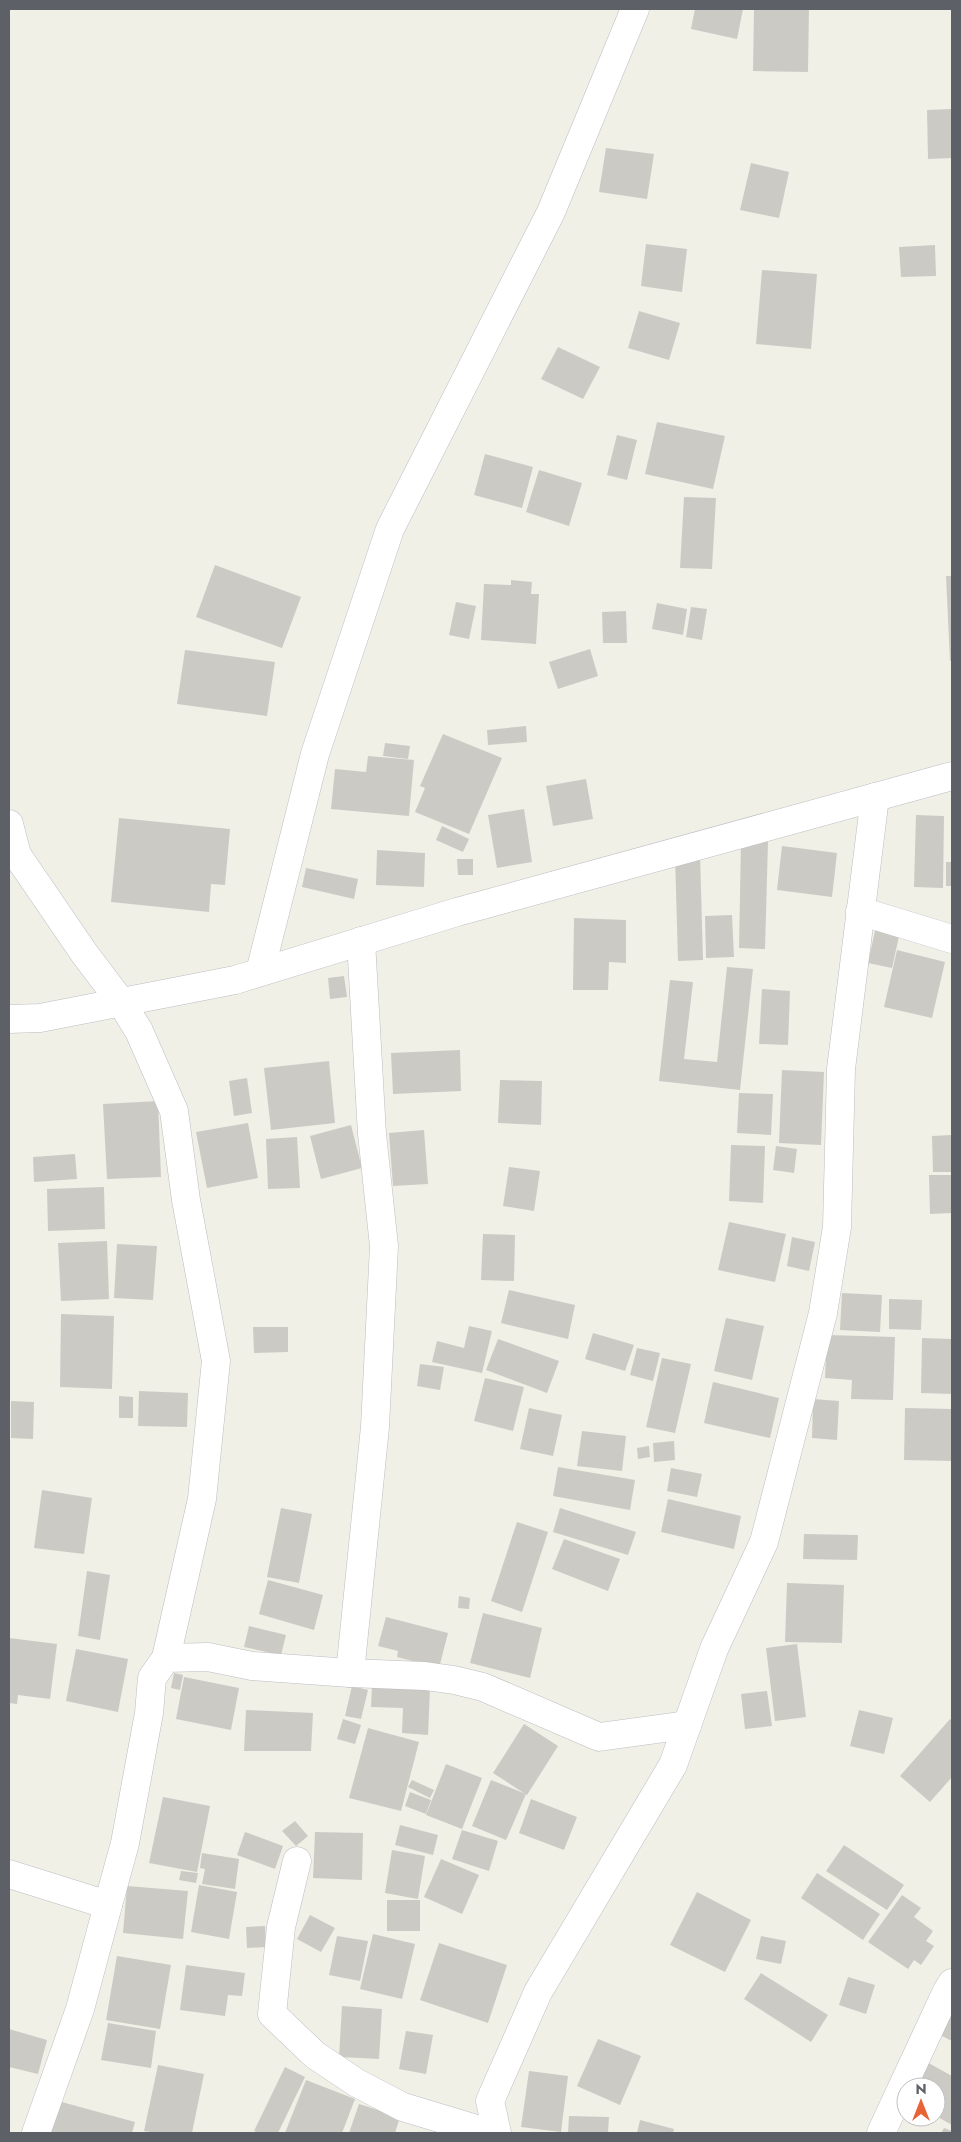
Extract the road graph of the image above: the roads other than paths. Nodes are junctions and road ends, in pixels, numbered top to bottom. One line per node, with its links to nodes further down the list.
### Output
1 (635, 9): 8 (street)
2 (952, 776): 3 (street)
3 (875, 797): 5 (street); 7 (street)
4 (9, 824): 9 (street)
5 (860, 910): 6 (street); 13 (street)
6 (952, 939)
7 (361, 941): 8 (street); 12 (street)
8 (260, 972): 9 (street)
9 (122, 1002): 10 (street); 11 (street)
10 (9, 1019)
11 (166, 1658): 12 (street); 16 (street)
12 (350, 1673): 13 (street)
13 (687, 1725): 20 (street)
14 (297, 1861): 19 (street)
15 (9, 1874): 16 (street)
16 (108, 1905): 18 (street)
17 (952, 1984): 21 (street)
18 (36, 2133)
19 (489, 2133)
20 (497, 2133)
21 (880, 2133)

